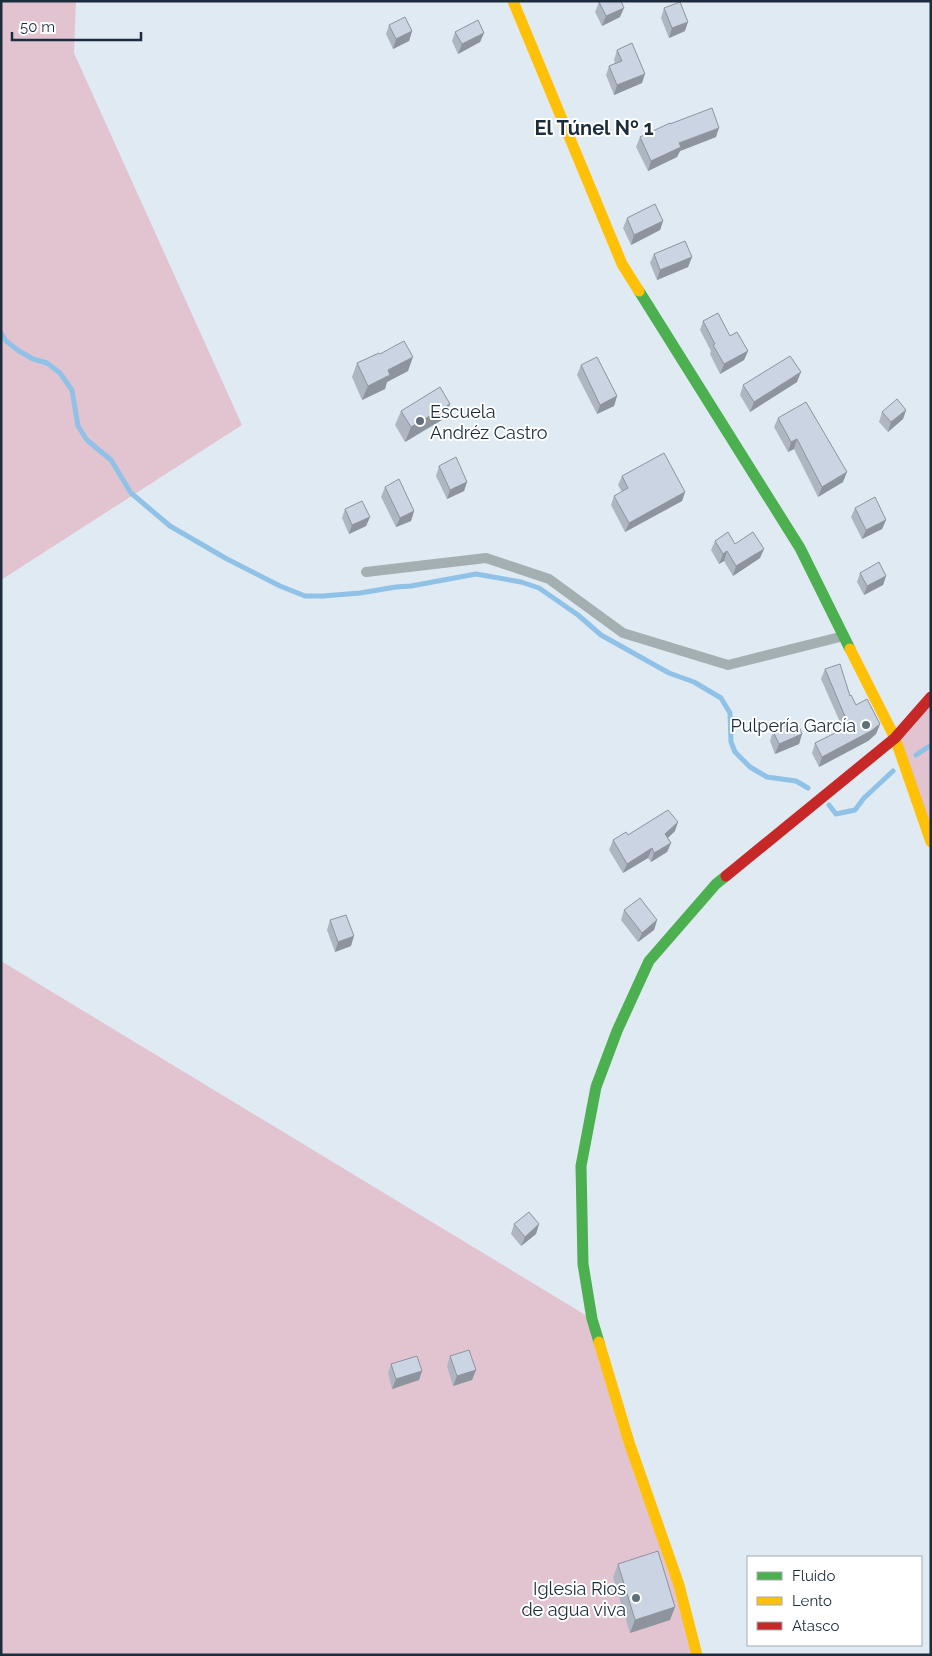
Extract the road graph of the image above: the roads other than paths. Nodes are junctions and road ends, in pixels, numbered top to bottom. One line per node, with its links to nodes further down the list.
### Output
1 (513, 1): 3 (street)
2 (366, 572): 3 (lane)
3 (844, 636): 5 (street)
4 (931, 697): 5 (street)
5 (895, 738): 6 (street); 7 (street)
6 (931, 842)
7 (697, 1655)

